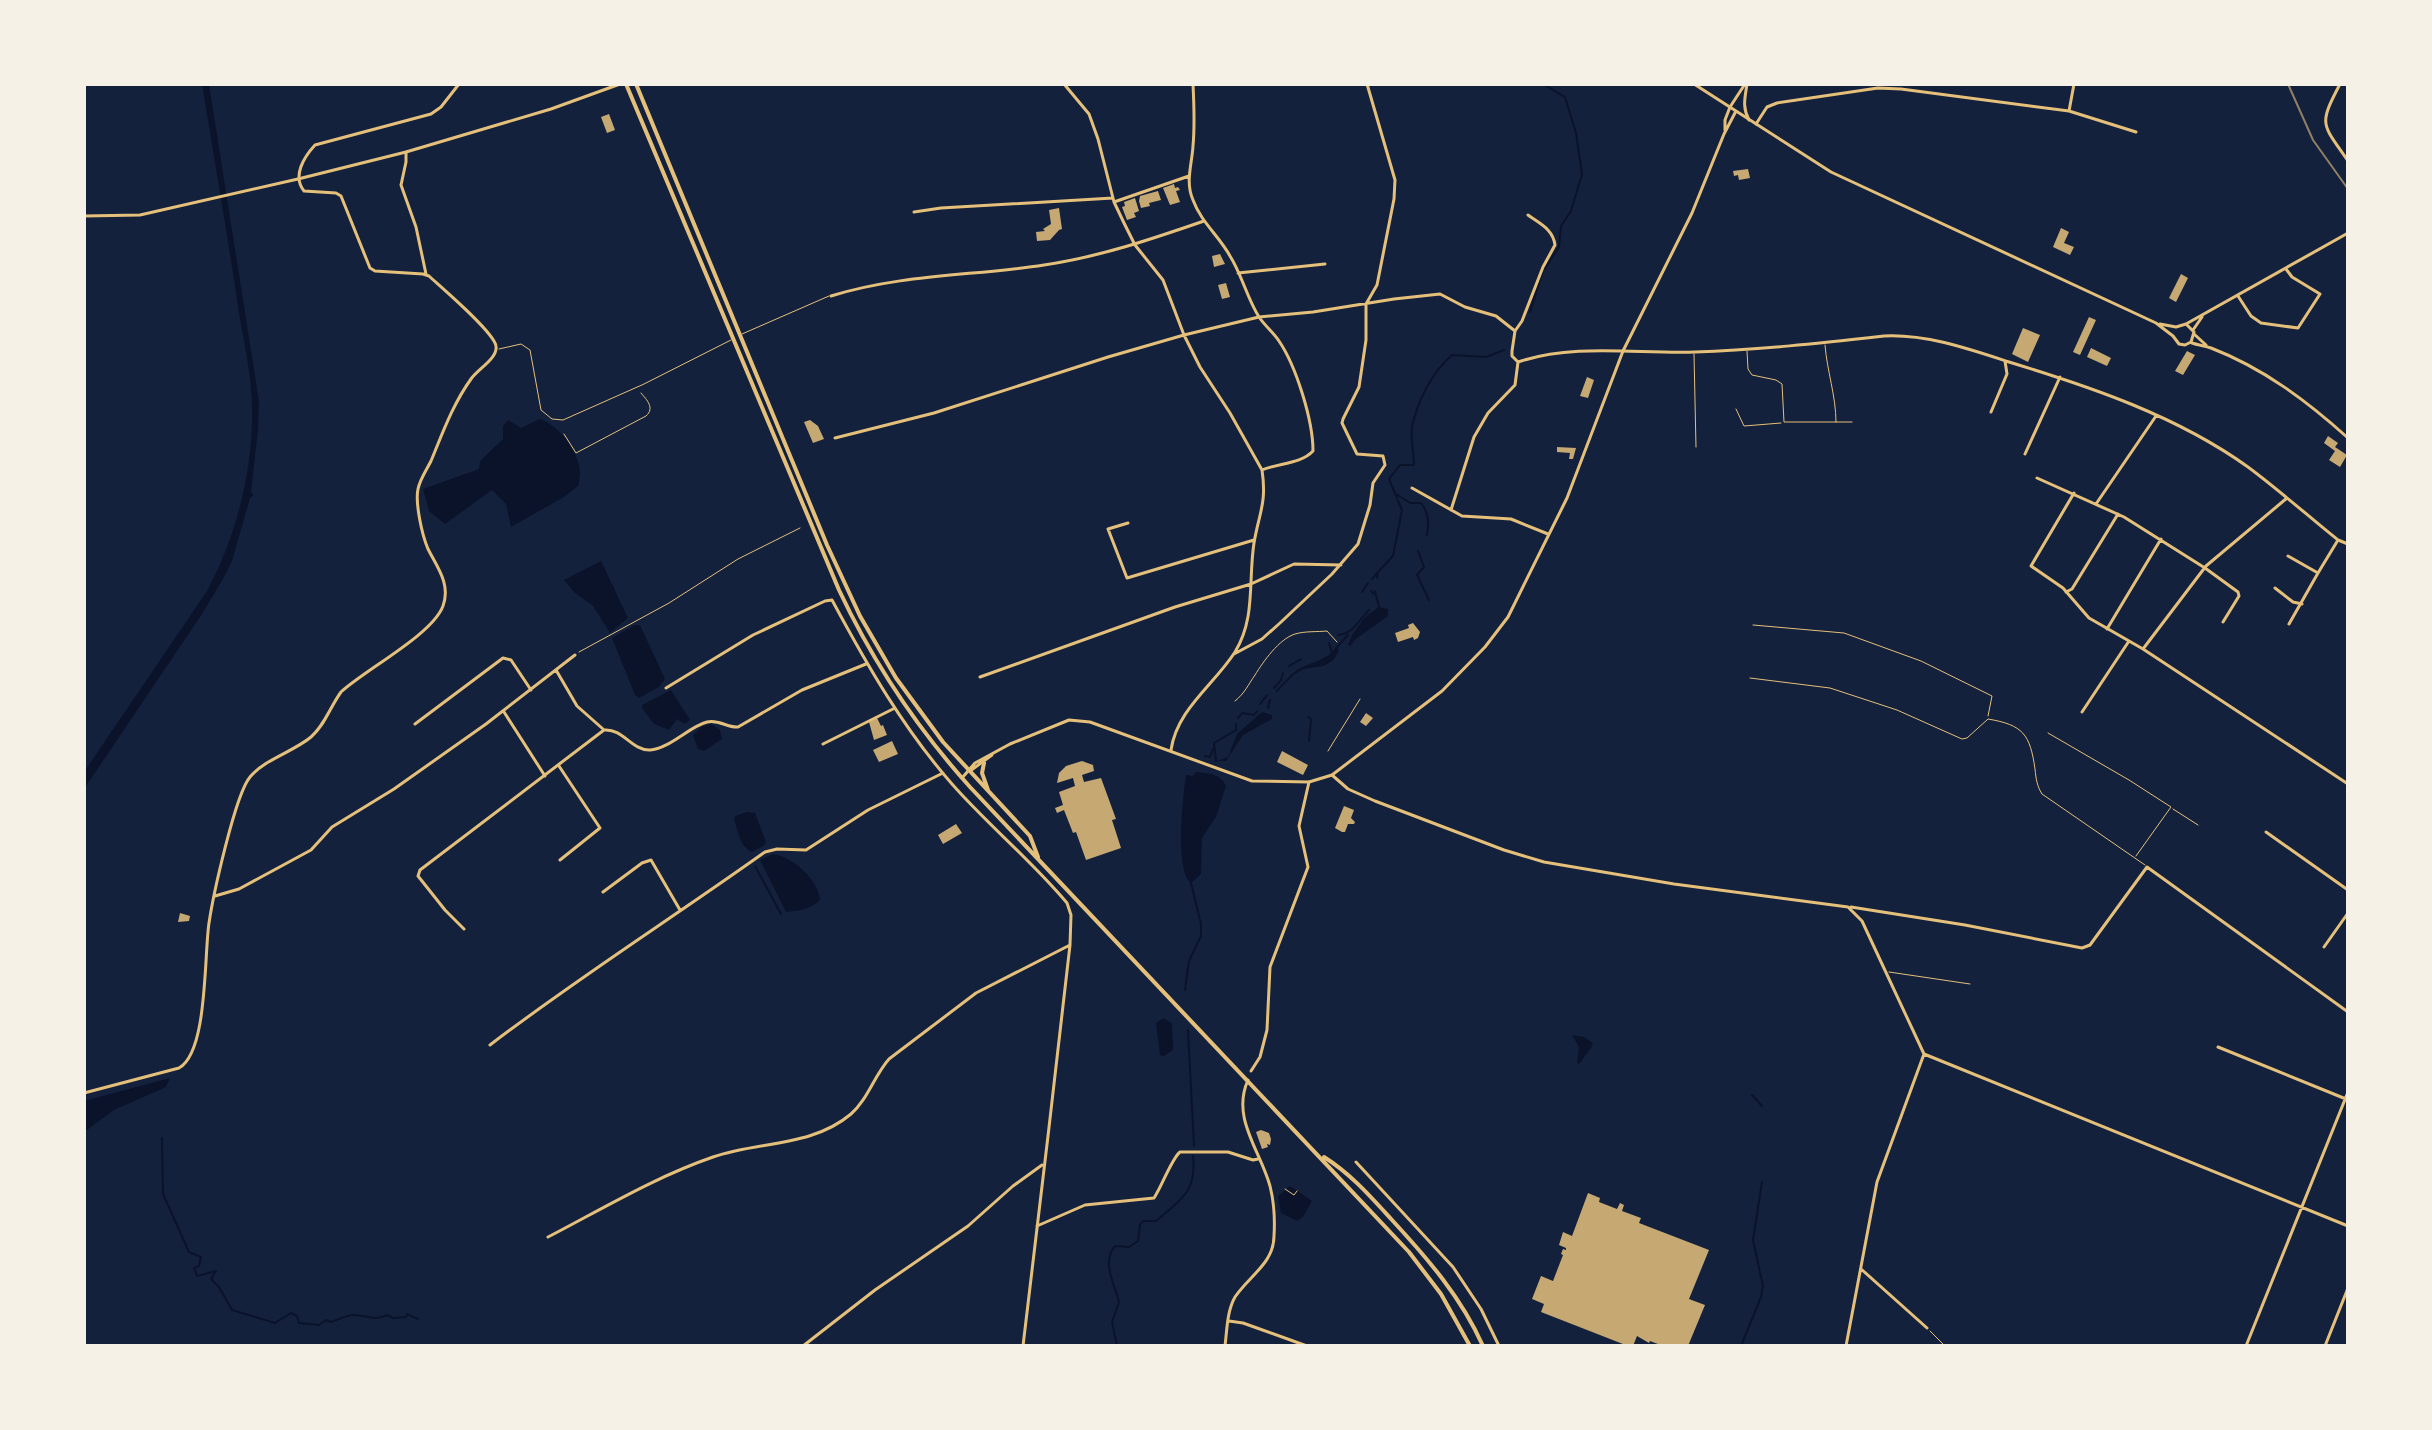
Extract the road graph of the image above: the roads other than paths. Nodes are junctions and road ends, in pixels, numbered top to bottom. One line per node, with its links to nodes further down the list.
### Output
1 (459, 84): 22 (street)
2 (623, 84): 19 (street); 47 (main road)
3 (636, 84): 43 (main road)
4 (1064, 84): 23 (street)
5 (1193, 84): 21 (street)
6 (1367, 84): 36 (street)
7 (1694, 84): 12 (street)
8 (1746, 84): 11 (street); 12 (street)
9 (2074, 84): 14 (street)
10 (2340, 84): 20 (street)
11 (1743, 104): 13 (street); 15 (street)
12 (1730, 107): 13 (street); 18 (street)
13 (1736, 111): 15 (street); 18 (street)
14 (2069, 111): 16 (street); 17 (street)
15 (1749, 120): 16 (street)
16 (1756, 124): 39 (street)
17 (2136, 132)
18 (1724, 134): 53 (street)
19 (406, 152): 22 (street); 33 (street)
20 (2348, 161)
21 (1189, 176): 23 (street); 27 (street)
22 (298, 179): 26 (street); 33 (street)
23 (1113, 200): 24 (street); 29 (street)
24 (914, 212)
25 (1528, 215): 42 (street)
26 (84, 216)
27 (1204, 221): 29 (street); 32 (street)
28 (2348, 233): 31 (street)
29 (1135, 245): 34 (street); 45 (street)
30 (1325, 264): 32 (street)
31 (2286, 269): 35 (street); 35 (street)
32 (1238, 273): 38 (street)
33 (426, 274): 51 (street)
34 (831, 296): 43 (lane)
35 (2238, 296): 37 (street)
36 (1366, 304): 38 (street); 42 (street); 83 (street)
37 (2204, 314): 40 (street); 44 (street)
38 (1259, 317): 45 (street); 68 (street)
39 (2156, 323): 41 (street); 46 (street)
40 (2186, 324): 41 (street); 44 (street)
41 (2176, 327): 46 (street)
42 (1515, 331): 56 (street)
43 (738, 332): 118 (main road)
44 (2194, 332): 48 (street); 50 (street)
45 (1184, 335): 64 (street); 68 (street)
46 (2173, 336): 48 (street)
47 (733, 341): 51 (lane); 122 (main road)
48 (2191, 342): 50 (street)
49 (1824, 343): 52 (street); 55 (street); 62 (lane)
50 (2208, 347): 65 (street)
51 (497, 349): 136 (street)
52 (1747, 349): 54 (street); 61 (lane)
53 (1623, 351): 54 (street); 56 (street); 77 (street)
54 (1694, 352): 66 (lane)
55 (2005, 361): 57 (street); 59 (street)
56 (1518, 362): 74 (street)
57 (2060, 377): 60 (street); 67 (street)
58 (1736, 409): 61 (lane)
59 (1991, 412)
60 (2156, 416): 72 (street); 73 (street)
61 (1784, 422): 62 (lane)
62 (1836, 422): 63 (lane)
63 (1852, 422)
64 (835, 438)
65 (2348, 438)
66 (1696, 447)
67 (2025, 454)
68 (1262, 470): 79 (street)
69 (2037, 478): 71 (street)
70 (1412, 488): 74 (street)
71 (2074, 493): 73 (street); 90 (street)
72 (2287, 498): 80 (street); 84 (street)
73 (2096, 504): 75 (street)
74 (1451, 510): 77 (street)
75 (2118, 514): 78 (street); 90 (street)
76 (1128, 523): 79 (street)
77 (1548, 534): 120 (street)
78 (2161, 539): 84 (street); 95 (street)
79 (1254, 540): 88 (street)
80 (2338, 540): 81 (street); 86 (street)
81 (2348, 544)
82 (2288, 556): 86 (street)
83 (1341, 565): 88 (street); 98 (street)
84 (2205, 568): 92 (street); 97 (street)
85 (2348, 571): 87 (street)
86 (2318, 573): 91 (street)
87 (2348, 578)
88 (1251, 584): 98 (street); 102 (street)
89 (2275, 588): 91 (street)
90 (2066, 592): 95 (street)
91 (2302, 604): 93 (street)
92 (2223, 622)
93 (2289, 624)
94 (1753, 625): 109 (lane)
95 (2107, 629): 96 (street)
96 (2129, 641): 97 (street); 108 (street)
97 (2143, 649): 124 (street)
98 (1234, 654): 114 (street)
99 (575, 655): 101 (street)
100 (866, 664): 104 (street); 106 (street); 111 (street)
101 (556, 670): 105 (street); 111 (street)
102 (980, 677)
103 (1750, 678): 109 (lane)
104 (666, 688)
105 (531, 690): 107 (street); 110 (street)
106 (895, 708): 113 (street); 119 (street)
107 (504, 711): 121 (street); 136 (street)
108 (2082, 712)
109 (1988, 719): 130 (lane)
110 (415, 724)
111 (604, 730): 117 (street)
112 (2048, 733): 127 (lane)
113 (823, 744)
114 (1171, 750): 115 (street); 123 (street)
115 (995, 752): 116 (street); 118 (street)
116 (984, 763): 118 (street); 126 (main road)
117 (559, 766): 121 (street); 132 (street)
118 (969, 771): 122 (street); 126 (main road)
119 (943, 773): 125 (street); 138 (street)
120 (1332, 775): 123 (street); 137 (street)
121 (545, 776): 140 (street)
122 (962, 778): 125 (street); 131 (main road)
123 (1309, 782): 149 (street)
124 (2348, 784)
125 (953, 785): 141 (street)
126 (988, 792): 131 (main road)
127 (2171, 807): 128 (lane); 130 (lane)
128 (2198, 825)
129 (2266, 832): 134 (street)
130 (2135, 858): 133 (lane)
131 (1039, 859): 150 (main road)
132 (560, 860)
133 (2147, 867): 137 (street); 145 (street)
134 (2348, 890)
135 (603, 892): 138 (street)
136 (214, 896): 152 (street)
137 (1848, 907): 143 (street)
138 (681, 911): 146 (street)
139 (2348, 913): 142 (street)
140 (464, 929)
141 (1070, 945): 157 (street); 161 (street)
142 (2324, 947)
143 (1886, 971): 144 (lane); 148 (street)
144 (1970, 984)
145 (2348, 1012)
146 (490, 1045)
147 (2218, 1047): 153 (street)
148 (1924, 1054): 158 (street); 162 (street)
149 (1251, 1071)
150 (1248, 1080): 154 (main road); 155 (street)
151 (2348, 1092): 153 (street)
152 (84, 1093)
153 (2346, 1099): 158 (street)
154 (1317, 1153): 170 (main road); 171 (main road)
155 (1258, 1159): 159 (street); 164 (street)
156 (1356, 1162): 172 (street)
157 (1044, 1163): 159 (street); 166 (street)
158 (2302, 1207): 160 (street); 174 (street)
159 (1037, 1226): 167 (street)
160 (2348, 1226)
161 (548, 1237)
162 (1861, 1268): 165 (street); 173 (street)
163 (2348, 1288): 175 (street)
164 (1229, 1321): 168 (street); 169 (street)
165 (1927, 1328)
166 (803, 1346)
167 (1023, 1346)
168 (1225, 1346)
169 (1307, 1346)
170 (1470, 1346)
171 (1483, 1346)
172 (1499, 1346)
173 (1846, 1346)
174 (2246, 1346)
175 (2325, 1346)

